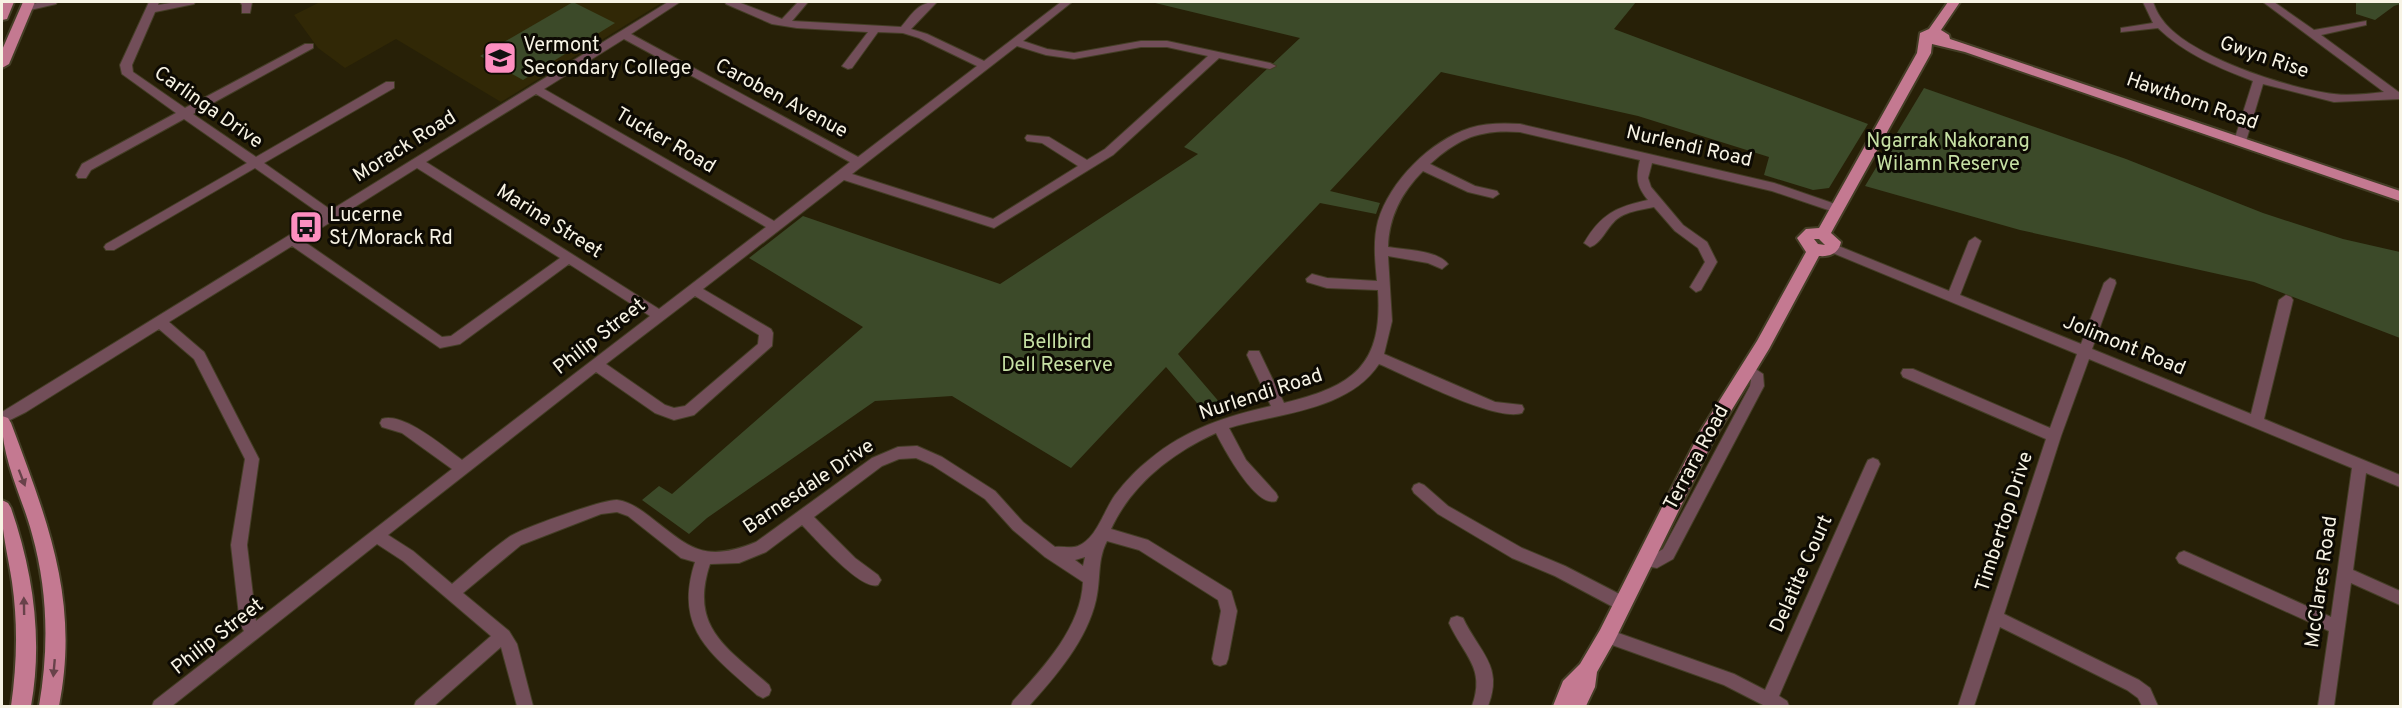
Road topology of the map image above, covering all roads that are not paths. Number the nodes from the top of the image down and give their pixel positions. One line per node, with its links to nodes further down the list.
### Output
1 (8, 2): 14 (main road)
2 (52, 2): 12 (street)
3 (190, 2): 13 (street)
4 (675, 2): 21 (street, Morack Road)
5 (730, 2): 16 (street)
6 (803, 2): 16 (street)
7 (932, 2): 19 (street)
8 (1067, 2): 24 (street, Philip Street)
9 (1954, 2): 23 (main road)
10 (2148, 2): 17 (street, Gwyn Rise)
11 (2268, 2): 22 (street)
12 (27, 5): 27 (main road)
13 (152, 6): 35 (street, Carlinga Drive)
14 (2, 16)
15 (2362, 22): 22 (street)
16 (784, 23): 18 (street)
17 (2159, 24): 20 (street); 31 (street, Gwyn Rise)
18 (876, 28): 19 (street); 29 (street)
19 (904, 30): 28 (street)
20 (2125, 30)
21 (623, 34): 33 (street, Morack Road); 39 (street, Caroben Avenue)
22 (2312, 34): 34 (street)
23 (1938, 37): 37 (main road, Hawthorn Road); 49 (main road)
24 (1014, 42): 26 (street); 28 (street, Philip Street)
25 (309, 46): 35 (street)
26 (1217, 54): 30 (street); 43 (street)
27 (2, 64)
28 (984, 65): 39 (street, Philip Street)
29 (848, 66)
30 (1270, 66)
31 (2259, 78): 34 (street, Gwyn Rise); 37 (street)
32 (390, 85): 40 (street)
33 (536, 89): 41 (street, Morack Road); 51 (street, Tucker Road)
34 (2397, 96)
35 (186, 114): 40 (street, Carlinga Drive); 45 (street)
36 (1031, 138): 43 (street)
37 (2240, 141): 47 (main road, Hawthorn Road)
38 (1647, 157): 42 (street, Nurlendi Road); 48 (street); 49 (street, Nurlendi Road)
39 (859, 162): 44 (street, Philip Street)
40 (256, 163): 50 (street, Carlinga Drive); 56 (street)
41 (418, 163): 50 (street, Morack Road); 60 (street, Marina Street)
42 (1420, 165): 46 (street); 58 (street, Nurlendi Road)
43 (1087, 166): 44 (street)
44 (843, 175): 51 (street, Philip Street)
45 (82, 176)
46 (1493, 194)
47 (2400, 196)
48 (1656, 202): 55 (street); 65 (street)
49 (1837, 210): 52 (main road)
50 (332, 216): 53 (street, Morack Road)
51 (775, 227): 66 (street, Philip Street)
52 (1823, 234): 57 (main road); 59 (main road)
53 (293, 240): 60 (street); 70 (street, Morack Road)
54 (1975, 241): 67 (street)
55 (1590, 243)
56 (110, 247)
57 (1832, 248): 59 (main road); 67 (street, Jolimont Road)
58 (1381, 250): 61 (street); 64 (street, Nurlendi Road)
59 (1815, 250): 102 (main road, Terrara Road)
60 (569, 258): 69 (street, Marina Street)
61 (1442, 264)
62 (1312, 279): 64 (street)
63 (2110, 283): 71 (street, Timbertop Drive)
64 (1383, 286): 73 (street, Nurlendi Road)
65 (1696, 287)
66 (694, 289): 69 (street, Philip Street); 74 (street)
67 (1953, 296): 71 (street, Jolimont Road)
68 (2286, 300): 79 (street)
69 (659, 315): 74 (street, Philip Street)
70 (161, 323): 78 (street, Morack Road); 106 (street)
71 (2085, 351): 79 (street, Jolimont Road); 83 (street, Timbertop Drive)
72 (1254, 355): 76 (street)
73 (1377, 357): 76 (street, Nurlendi Road); 77 (street)
74 (597, 365): 86 (street, Philip Street)
75 (1908, 373): 83 (street)
76 (1280, 410): 82 (street, Nurlendi Road)
77 (1517, 410)
78 (2, 418)
79 (2256, 421): 85 (street, Jolimont Road)
80 (2, 423): 114 (main road, one-way to 114)
81 (387, 423): 86 (street)
82 (1220, 425): 89 (street); 93 (street, Nurlendi Road)
83 (2054, 436): 103 (street, Timbertop Drive)
84 (1873, 464): 112 (street, Delatite Court)
85 (2360, 465): 87 (street, Jolimont Road); 97 (street, McClares Road)
86 (463, 469): 92 (street, Philip Street)
87 (2400, 481)
88 (1419, 489): 102 (street)
89 (1271, 497)
90 (2, 508): 113 (main road, one-way to 90)
91 (804, 517): 94 (street, Barnesdale Drive); 95 (street, Barnesdale Drive); 99 (street)
92 (382, 534): 100 (street); 106 (street, Philip Street)
93 (1101, 536): 94 (street); 98 (street, Nurlendi Road); 109 (street)
94 (1050, 552): 98 (street, Barnesdale Drive)
95 (704, 558): 100 (street, Barnesdale Drive); 111 (street)
96 (2184, 558): 105 (street)
97 (2346, 574): 101 (street); 105 (street, McClares Road)
98 (1090, 578): 118 (street, Nurlendi Road)
99 (873, 580)
100 (453, 592): 107 (street)
101 (2400, 598)
102 (1623, 604): 108 (main road, Terrara Road)
103 (1996, 618): 122 (street, Timbertop Drive); 123 (street)
104 (1457, 623): 119 (street)
105 (2336, 627): 124 (street, McClares Road)
106 (255, 632): 115 (street, Philip Street)
107 (503, 636): 116 (street); 117 (street)
108 (1606, 636): 110 (main road, Terrara Road); 112 (street)
109 (1220, 659)
110 (1585, 675): 120 (main road, Terrara Road); 121 (main road, Terrara Road)
111 (764, 690)
112 (1775, 703)
113 (17, 706)
114 (49, 706)
115 (160, 706)
116 (422, 706)
117 (525, 706)
118 (1019, 706)
119 (1480, 706)
120 (1563, 706)
121 (1576, 706)
122 (1966, 706)
123 (2150, 706)
124 (2326, 706)

